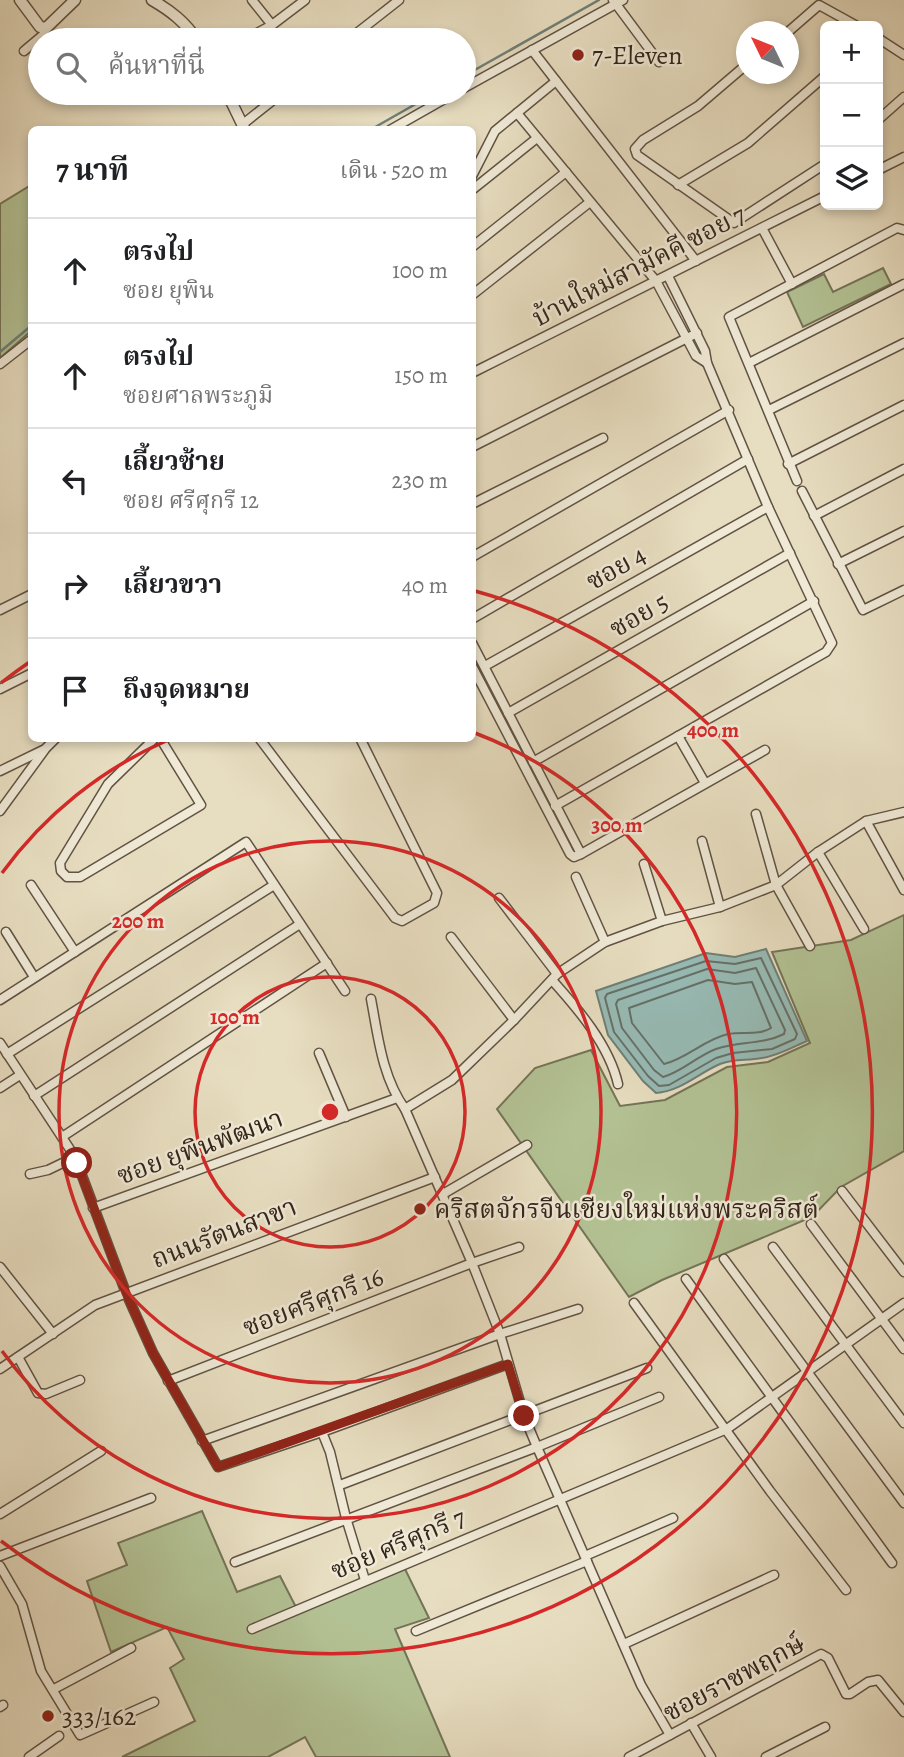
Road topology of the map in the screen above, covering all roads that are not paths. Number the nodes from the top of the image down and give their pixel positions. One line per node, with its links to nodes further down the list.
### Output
1 (20, 0): 11 (street)
2 (75, 0): 11 (street)
3 (152, 0): 12 (street)
4 (252, 0): 10 (street)
5 (305, 0): 10 (street)
6 (399, 0): 14 (street)
7 (617, 1): 17 (street); 20 (street)
8 (848, 21): 9 (street)
9 (799, 22)
10 (272, 25): 13 (street)
11 (46, 28)
12 (189, 28)
13 (266, 28)
14 (363, 28)
15 (883, 41): 19 (street)
16 (28, 48): 18 (street)
17 (532, 50): 23 (street); 24 (street)
18 (24, 51)
19 (904, 55)
20 (659, 62)
21 (736, 74): 40 (street)
22 (820, 80): 40 (street)
23 (476, 81)
24 (556, 81): 29 (street); 47 (street)
25 (904, 97): 30 (street)
26 (233, 105): 31 (street)
27 (269, 105): 32 (street)
28 (434, 105): 33 (street)
29 (517, 113): 34 (street); 37 (street)
30 (883, 116)
31 (244, 126)
32 (245, 126)
33 (397, 126)
34 (537, 138): 39 (street); 41 (street)
35 (904, 157): 38 (street)
36 (820, 167): 40 (street)
37 (476, 168)
38 (883, 168)
39 (566, 172): 43 (street); 46 (street)
40 (678, 185)
41 (476, 187)
42 (820, 199): 44 (street, บ้านใหม่สามัคคี ซอย 7)
43 (590, 202): 49 (street); 52 (street)
44 (762, 228): 47 (street, บ้านใหม่สามัคคี ซอย 7); 50 (street)
45 (900, 229): 50 (street)
46 (476, 244)
47 (696, 261): 48 (street, บ้านใหม่สามัคคี ซอย 7)
48 (668, 276): 49 (street, บ้านใหม่สามัคคี ซอย 7); 53 (street)
49 (656, 281): 54 (street); 60 (street, บ้านใหม่สามัคคี ซอย 7)
50 (792, 284): 58 (street)
51 (904, 284): 58 (street)
52 (476, 292)
53 (697, 332): 54 (street); 57 (street)
54 (686, 338): 57 (street); 65 (street)
55 (28, 342): 59 (street)
56 (904, 343): 63 (street)
57 (707, 363): 62 (street)
58 (749, 363): 63 (street)
59 (0, 364)
60 (476, 371)
61 (904, 405): 67 (street)
62 (729, 410): 66 (street); 76 (street)
63 (769, 411): 67 (street)
64 (603, 438): 71 (street)
65 (476, 445)
66 (748, 459): 72 (street); 82 (street)
67 (788, 464): 69 (street)
68 (904, 469): 73 (street)
69 (797, 481)
70 (802, 491): 73 (street)
71 (476, 502)
72 (768, 507): 75 (street); 84 (street, ซอย 4)
73 (814, 516): 77 (street)
74 (904, 531): 77 (street)
75 (790, 553): 80 (street); 88 (street, ซอย 5)
76 (476, 555)
77 (838, 564): 78 (street)
78 (904, 590)
79 (28, 596): 81 (street)
80 (814, 601): 89 (street); 97 (street)
81 (0, 610)
82 (476, 617)
83 (476, 650): 84 (street)
84 (485, 666): 88 (street)
85 (476, 674): 107 (street)
86 (28, 675): 87 (street)
87 (0, 690)
88 (508, 713): 97 (street)
89 (678, 736): 99 (street); 100 (street)
90 (52, 742): 95 (street)
91 (154, 742): 92 (street)
92 (161, 742)
93 (262, 742): 94 (street)
94 (362, 742)
95 (46, 748): 98 (street); 101 (street)
96 (765, 750): 99 (street)
97 (533, 762): 100 (street)
98 (0, 771)
99 (705, 783): 107 (street)
100 (555, 806): 107 (street)
101 (0, 811)
102 (904, 813): 104 (street)
103 (756, 814): 112 (street)
104 (866, 821): 106 (street); 113 (street)
105 (702, 842): 115 (street)
106 (818, 852): 112 (street); 118 (street)
107 (581, 854)
108 (644, 864): 116 (street)
109 (576, 877): 121 (street)
110 (31, 884): 123 (street)
111 (274, 885): 117 (street); 123 (street); 133 (street)
112 (776, 885): 115 (street); 122 (street)
113 (904, 890)
114 (499, 898): 126 (street)
115 (720, 907): 116 (street)
116 (662, 921): 121 (street)
117 (300, 924): 124 (street); 137 (street)
118 (864, 929)
119 (6, 932): 125 (street)
120 (451, 937): 130 (street)
121 (605, 942): 126 (street)
122 (810, 946)
123 (75, 952): 125 (street)
124 (327, 963): 127 (street); 141 (street)
125 (34, 977): 129 (street)
126 (554, 977): 130 (street); 135 (street)
127 (345, 991)
128 (370, 999): 138 (street)
129 (0, 1000)
130 (514, 1020): 139 (street)
131 (0, 1043): 133 (street)
132 (318, 1053): 140 (street)
133 (7, 1054): 134 (street)
134 (20, 1074): 136 (street); 137 (street)
135 (618, 1084)
136 (0, 1088)
137 (34, 1096): 141 (street)
138 (397, 1098): 139 (street); 140 (street, ซอย ยุพินพัฒนา)
139 (405, 1109): 145 (street)
140 (346, 1117): 148 (street, ซอย ยุพินพัฒนา)
141 (62, 1137): 143 (street)
142 (527, 1145): 147 (street)
143 (75, 1157): 144 (street); 148 (street)
144 (30, 1174)
145 (435, 1177): 147 (street); 157 (street, ถนนรัตนสาขา)
146 (842, 1191): 155 (street)
147 (443, 1195): 153 (street)
148 (93, 1208): 157 (street)
149 (811, 1224): 161 (street)
150 (773, 1247): 164 (street)
151 (519, 1248): 153 (street, ซอยศรีศุกรี 16)
152 (724, 1259): 170 (street)
153 (472, 1263): 163 (street); 172 (street, ซอยศรีศุกรี 16)
154 (0, 1267): 162 (street)
155 (904, 1272)
156 (686, 1279): 174 (street)
157 (126, 1293): 162 (street, ถนนรัตนสาขา); 172 (street)
158 (634, 1303): 177 (street)
159 (904, 1303): 161 (street, ซอย ศรีศุกรี 7)
160 (578, 1309): 163 (street)
161 (882, 1319): 164 (street, ซอย ศรีศุกรี 7); 165 (street)
162 (52, 1334): 166 (street, ถนนรัตนสาขา)
163 (500, 1334): 167 (street); 179 (street)
164 (846, 1345): 170 (street, ซอย ศรีศุกรี 7); 176 (street)
165 (904, 1349)
166 (18, 1357): 168 (street, ถนนรัตนสาขา); 171 (street)
167 (508, 1364): 175 (street); 178 (street)
168 (0, 1368)
169 (647, 1368): 175 (street)
170 (807, 1372): 174 (street, ซอย ศรีศุกรี 7); 185 (street)
171 (80, 1380)
172 (169, 1381): 179 (street)
173 (659, 1397): 180 (street)
174 (772, 1397): 177 (street, ซอย ศรีศุกรี 7); 192 (street)
175 (524, 1416): 180 (street); 182 (street)
176 (904, 1423)
177 (727, 1429): 184 (street, ซอย ศรีศุกรี 7); 196 (street)
178 (322, 1432): 179 (street); 182 (street)
179 (202, 1441)
180 (537, 1447): 184 (street); 187 (street)
181 (101, 1451): 186 (street)
182 (340, 1485): 187 (street)
183 (151, 1498): 189 (street)
184 (560, 1499): 190 (street); 195 (street, ซอย ศรีศุกรี 7)
185 (904, 1503)
186 (0, 1514)
187 (346, 1518): 191 (street); 195 (street)
188 (673, 1518): 190 (street)
189 (0, 1556)
190 (586, 1559): 198 (street); 199 (street)
191 (235, 1562)
192 (892, 1563)
193 (0, 1566): 201 (street)
194 (774, 1575): 199 (street)
195 (365, 1580): 197 (street, ซอย ศรีศุกรี 7)
196 (846, 1590)
197 (252, 1629)
198 (416, 1631)
199 (624, 1644): 206 (street)
200 (131, 1648): 201 (street)
201 (54, 1689): 202 (street)
202 (154, 1702)
203 (904, 1712): 204 (street, ซอยราชพฤกษ์)
204 (691, 1723): 206 (street, ซอยราชพฤกษ์); 211 (street)
205 (825, 1727): 212 (street)
206 (670, 1735): 210 (street, ซอยราชพฤกษ์)
207 (59, 1736): 208 (street)
208 (40, 1751): 209 (street)
209 (29, 1757)
210 (629, 1757)
211 (711, 1757)
212 (766, 1757)

